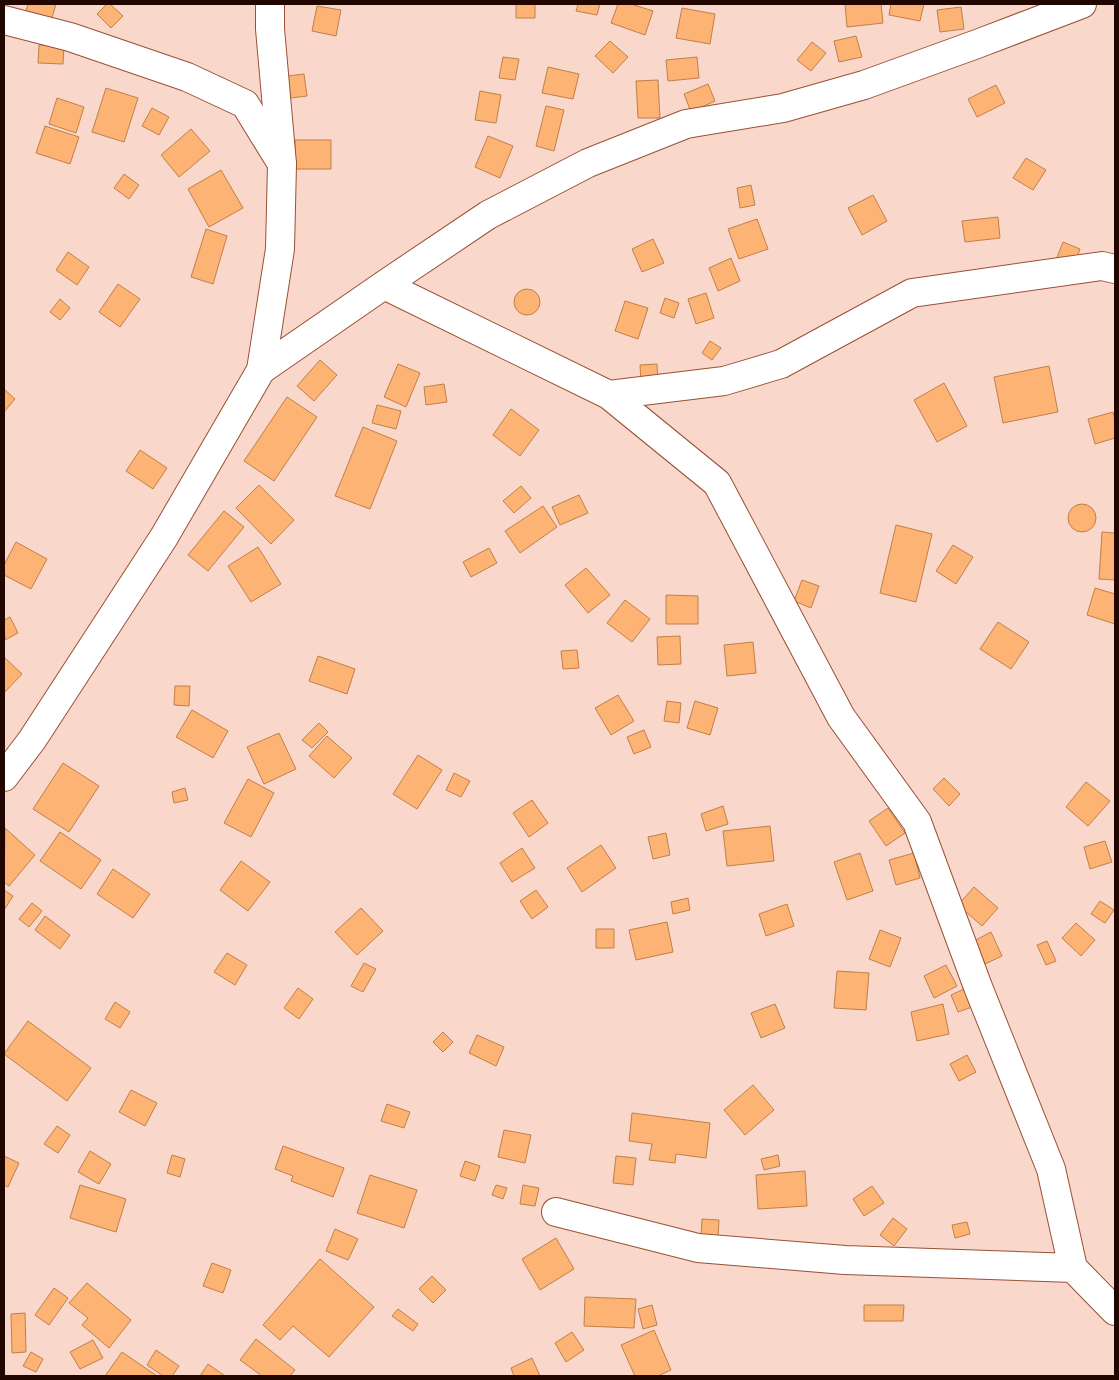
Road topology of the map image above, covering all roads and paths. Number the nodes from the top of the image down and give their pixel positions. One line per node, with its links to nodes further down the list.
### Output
1 (270, 4): 4 (street)
2 (1082, 4): 6 (street)
3 (4, 20): 4 (street)
4 (282, 164): 7 (street)
5 (1115, 269): 8 (street)
6 (384, 285): 7 (street); 8 (street)
7 (261, 370): 9 (street)
8 (610, 395): 11 (street)
9 (4, 777)
10 (556, 1212): 11 (street)
11 (1073, 1268): 12 (street)
12 (1115, 1311)

